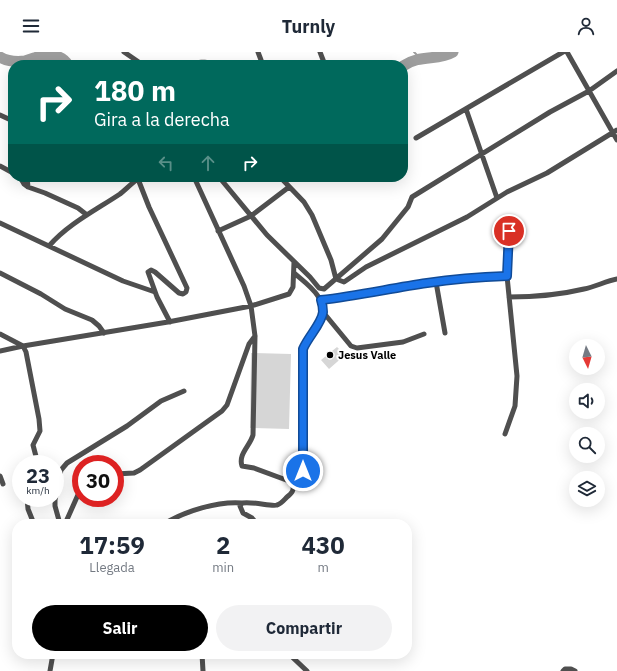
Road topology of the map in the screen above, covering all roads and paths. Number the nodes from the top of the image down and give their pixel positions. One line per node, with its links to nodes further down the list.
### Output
1 (124, 52): 5 (street)
2 (258, 52): 6 (street)
3 (563, 52): 9 (street)
4 (567, 52): 8 (street)
5 (136, 60)
6 (261, 60)
7 (617, 71): 8 (street)
8 (590, 91): 10 (street); 13 (street)
9 (466, 109): 11 (street); 13 (street)
10 (615, 131): 12 (street); 23 (street)
11 (416, 138)
12 (617, 140)
13 (482, 154): 23 (street); 34 (street)
14 (23, 182): 21 (street)
15 (28, 182): 21 (street)
16 (133, 182): 24 (street)
17 (140, 182): 37 (street)
18 (196, 182): 27 (street)
19 (222, 182): 25 (street)
20 (284, 182): 22 (street)
21 (28, 187): 24 (street)
22 (289, 187): 25 (street); 34 (street)
23 (497, 198): 34 (street)
24 (87, 215): 29 (street)
25 (251, 216): 27 (street); 30 (street)
26 (0, 223): 29 (street)
27 (218, 231): 40 (street)
28 (509, 231): 33 (street)
29 (49, 246): 37 (street)
30 (294, 262): 32 (street); 34 (street)
31 (0, 273): 43 (street)
32 (294, 273): 39 (street); 40 (street)
33 (507, 276): 36 (street); 38 (street)
34 (336, 279)
35 (617, 280): 38 (street)
36 (436, 282): 39 (street); 44 (street)
37 (155, 292): 42 (street)
38 (509, 297): 51 (street)
39 (321, 300): 41 (street)
40 (251, 306): 42 (street); 47 (street)
41 (323, 312): 46 (street); 56 (street)
42 (170, 322): 43 (street)
43 (104, 333): 48 (street)
44 (445, 333)
45 (0, 334): 48 (street)
46 (424, 334)
47 (255, 336): 53 (street); 56 (street)
48 (23, 346): 49 (street); 52 (street)
49 (0, 351)
50 (184, 391): 61 (street)
51 (505, 434)
52 (36, 455)
53 (124, 474)
54 (0, 476): 55 (street)
55 (3, 484)
56 (293, 484): 57 (street)
57 (242, 503): 63 (street); 64 (street)
58 (28, 507): 60 (street)
59 (73, 507): 62 (street)
60 (32, 519)
61 (59, 519)
62 (67, 519)
63 (172, 519)
64 (253, 519)
65 (52, 659): 68 (street)
66 (202, 659): 69 (street)
67 (294, 659): 70 (street)
68 (50, 671)
69 (203, 671)
70 (307, 671)
71 (563, 671): 72 (street)
72 (575, 671)

